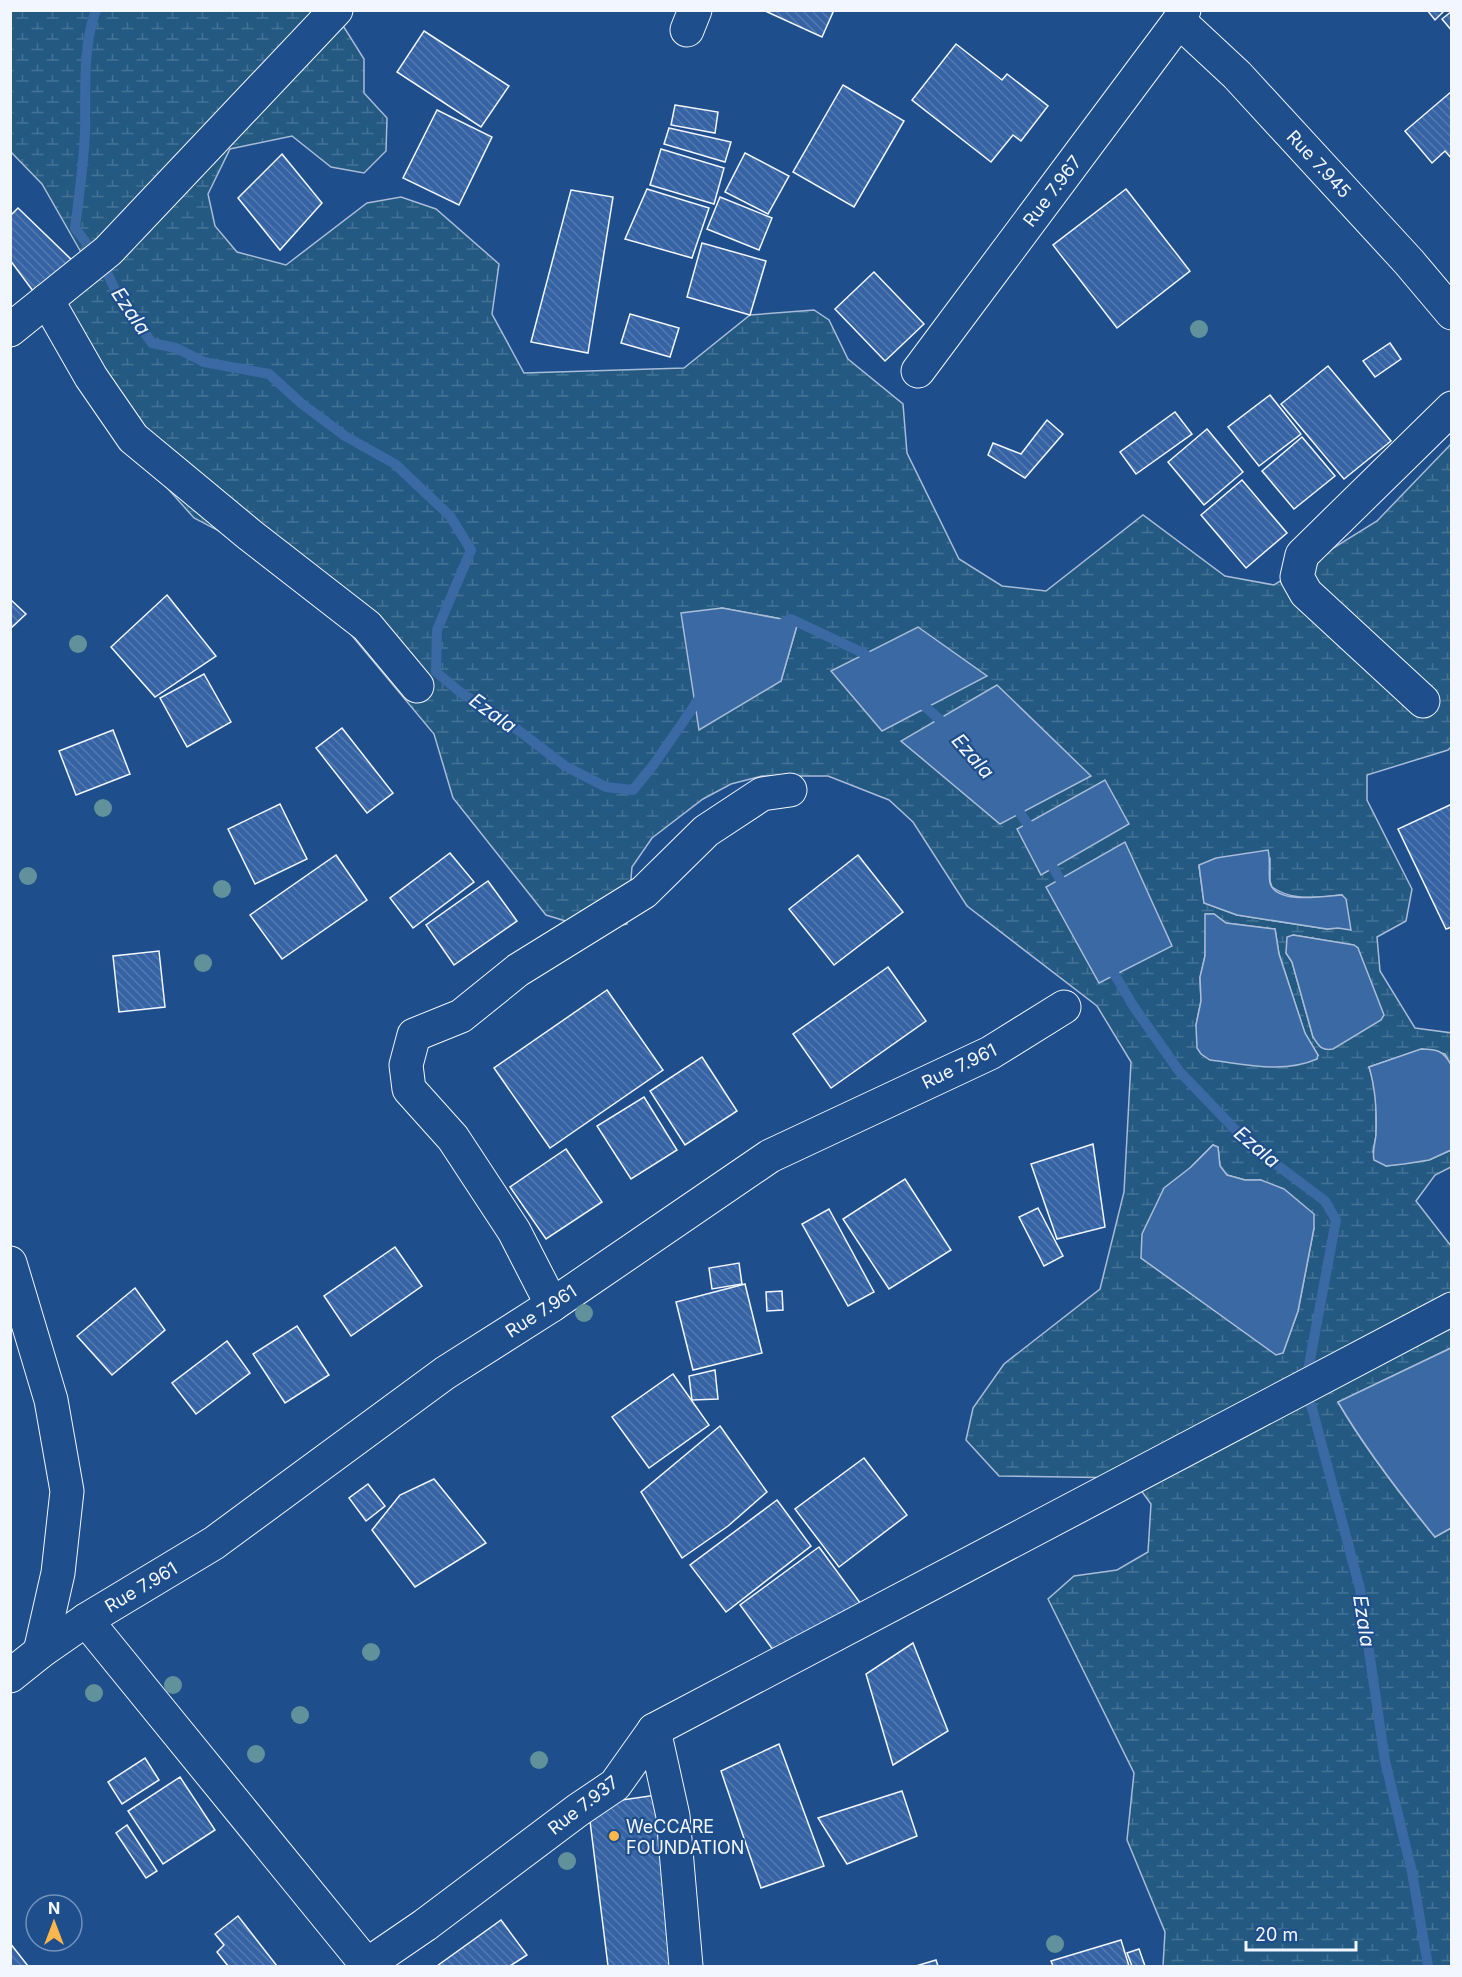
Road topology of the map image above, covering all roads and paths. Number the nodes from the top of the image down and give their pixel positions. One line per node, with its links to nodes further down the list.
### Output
1 (336, 10): 3 (street)
2 (1182, 16): 4 (street, Rue 7.945); 6 (street, Rue 7.967)
3 (47, 300): 5 (street); 8 (street)
4 (1452, 313)
5 (10, 330)
6 (918, 371)
7 (1452, 408): 9 (street)
8 (417, 686)
9 (1423, 701)
10 (790, 790): 13 (street)
11 (1064, 1007): 13 (street, Rue 7.961)
12 (10, 1263): 16 (street)
13 (552, 1305): 15 (street, Rue 7.961)
14 (1444, 1314): 18 (street)
15 (86, 1620): 16 (street, Rue 7.961); 19 (street)
16 (40, 1652): 17 (street, Rue 7.961)
17 (10, 1676)
18 (654, 1730): 19 (street, Rue 7.937); 20 (street)
19 (366, 1966)
20 (686, 1966)

